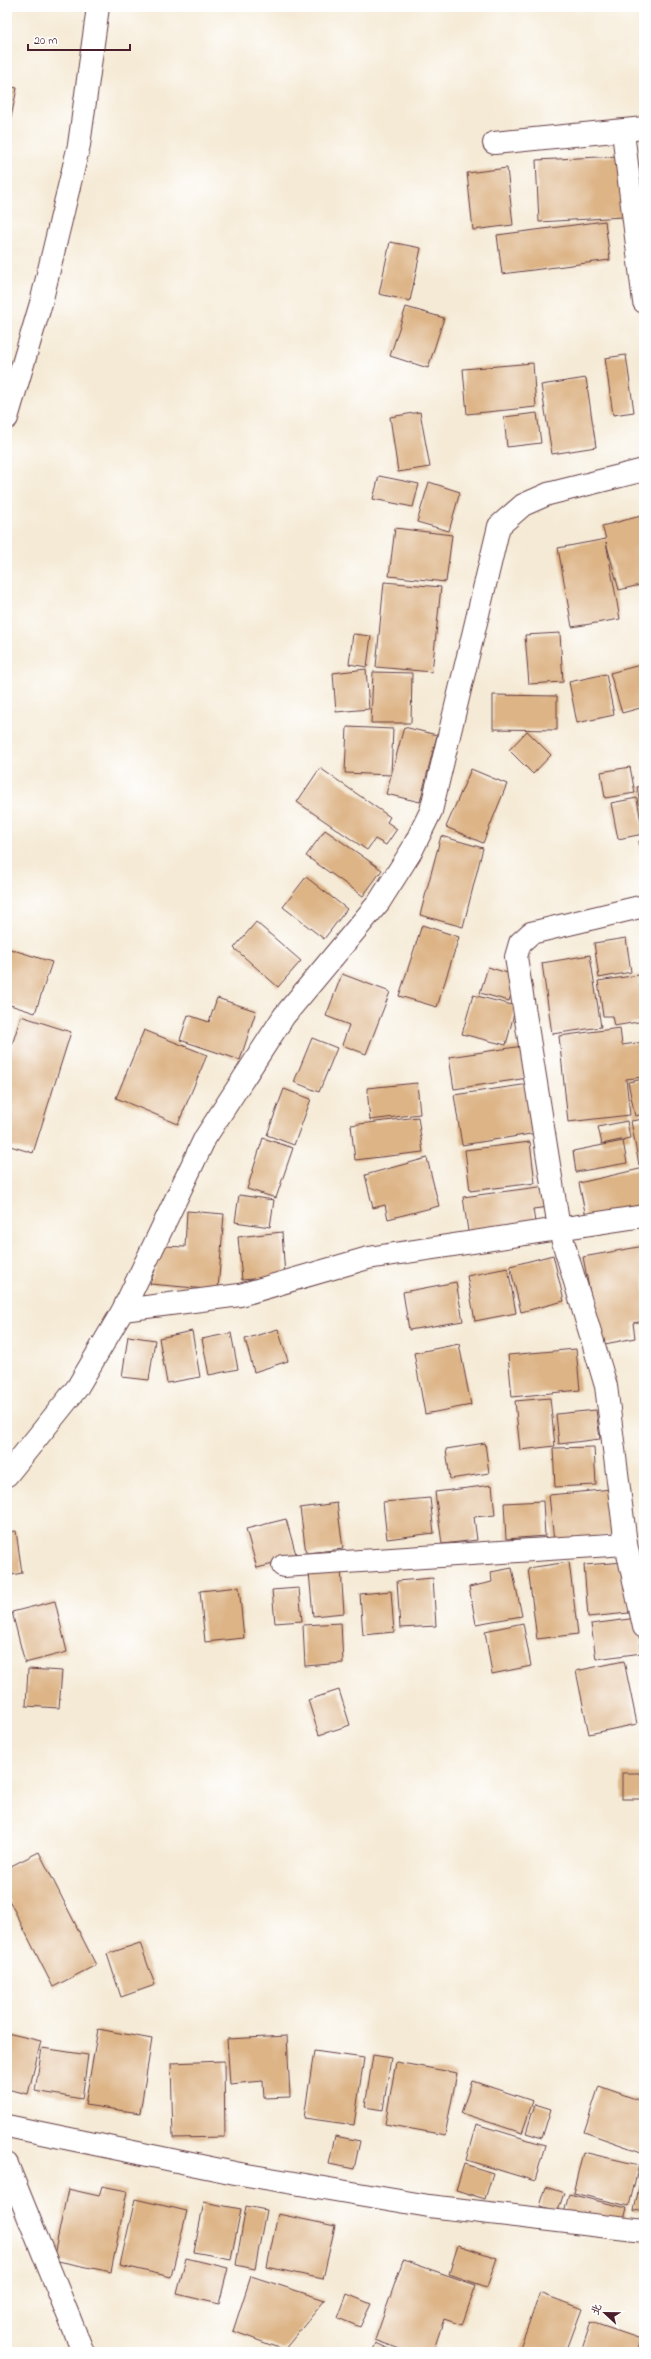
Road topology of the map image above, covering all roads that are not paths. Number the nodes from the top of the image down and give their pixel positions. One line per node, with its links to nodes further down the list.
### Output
1 (98, 7): 5 (street)
2 (634, 130): 3 (street); 4 (street)
3 (494, 143)
4 (644, 302)
5 (7, 418)
6 (644, 470): 10 (street)
7 (644, 906): 9 (street)
8 (644, 1216): 9 (street)
9 (559, 1228): 10 (street); 12 (street)
10 (123, 1310): 11 (street)
11 (7, 1475)
12 (626, 1544): 13 (street); 14 (street)
13 (284, 1566)
14 (644, 1627)
15 (7, 2126): 17 (street)
16 (7, 2164): 18 (street)
17 (644, 2231)
18 (83, 2352)

